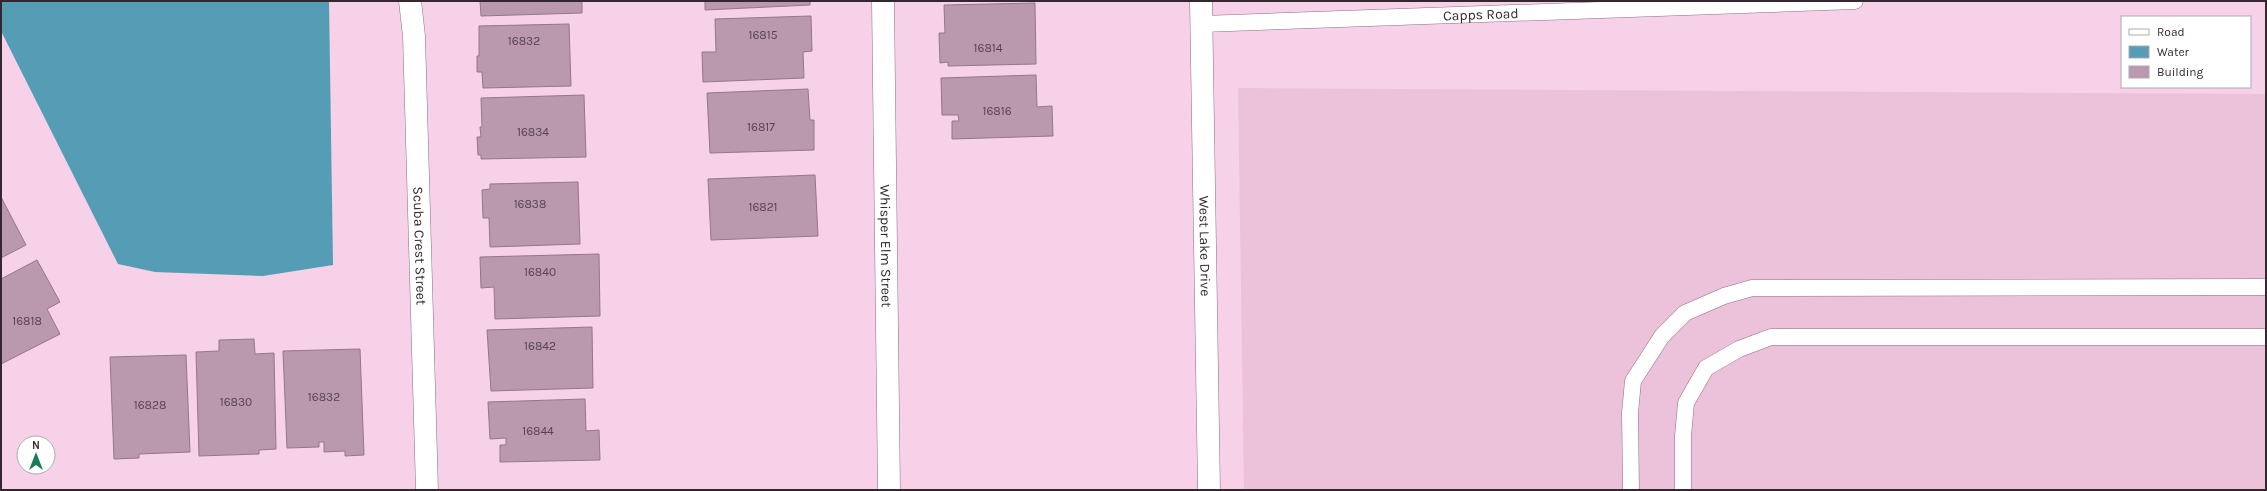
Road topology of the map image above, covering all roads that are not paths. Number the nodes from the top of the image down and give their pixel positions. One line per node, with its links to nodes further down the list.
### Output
1 (410, 1): 8 (street, Scuba Crest Street)
2 (883, 1): 9 (street, Whisper Elm Street)
3 (1201, 1): 5 (street, West Lake Drive)
4 (1855, 1): 5 (lane, Capps Road)
5 (1202, 24): 10 (street, West Lake Drive)
6 (2266, 287): 11 (lane)
7 (2266, 337): 12 (lane)
8 (427, 490)
9 (889, 490)
10 (1209, 490)
11 (1630, 490)
12 (1683, 490)

